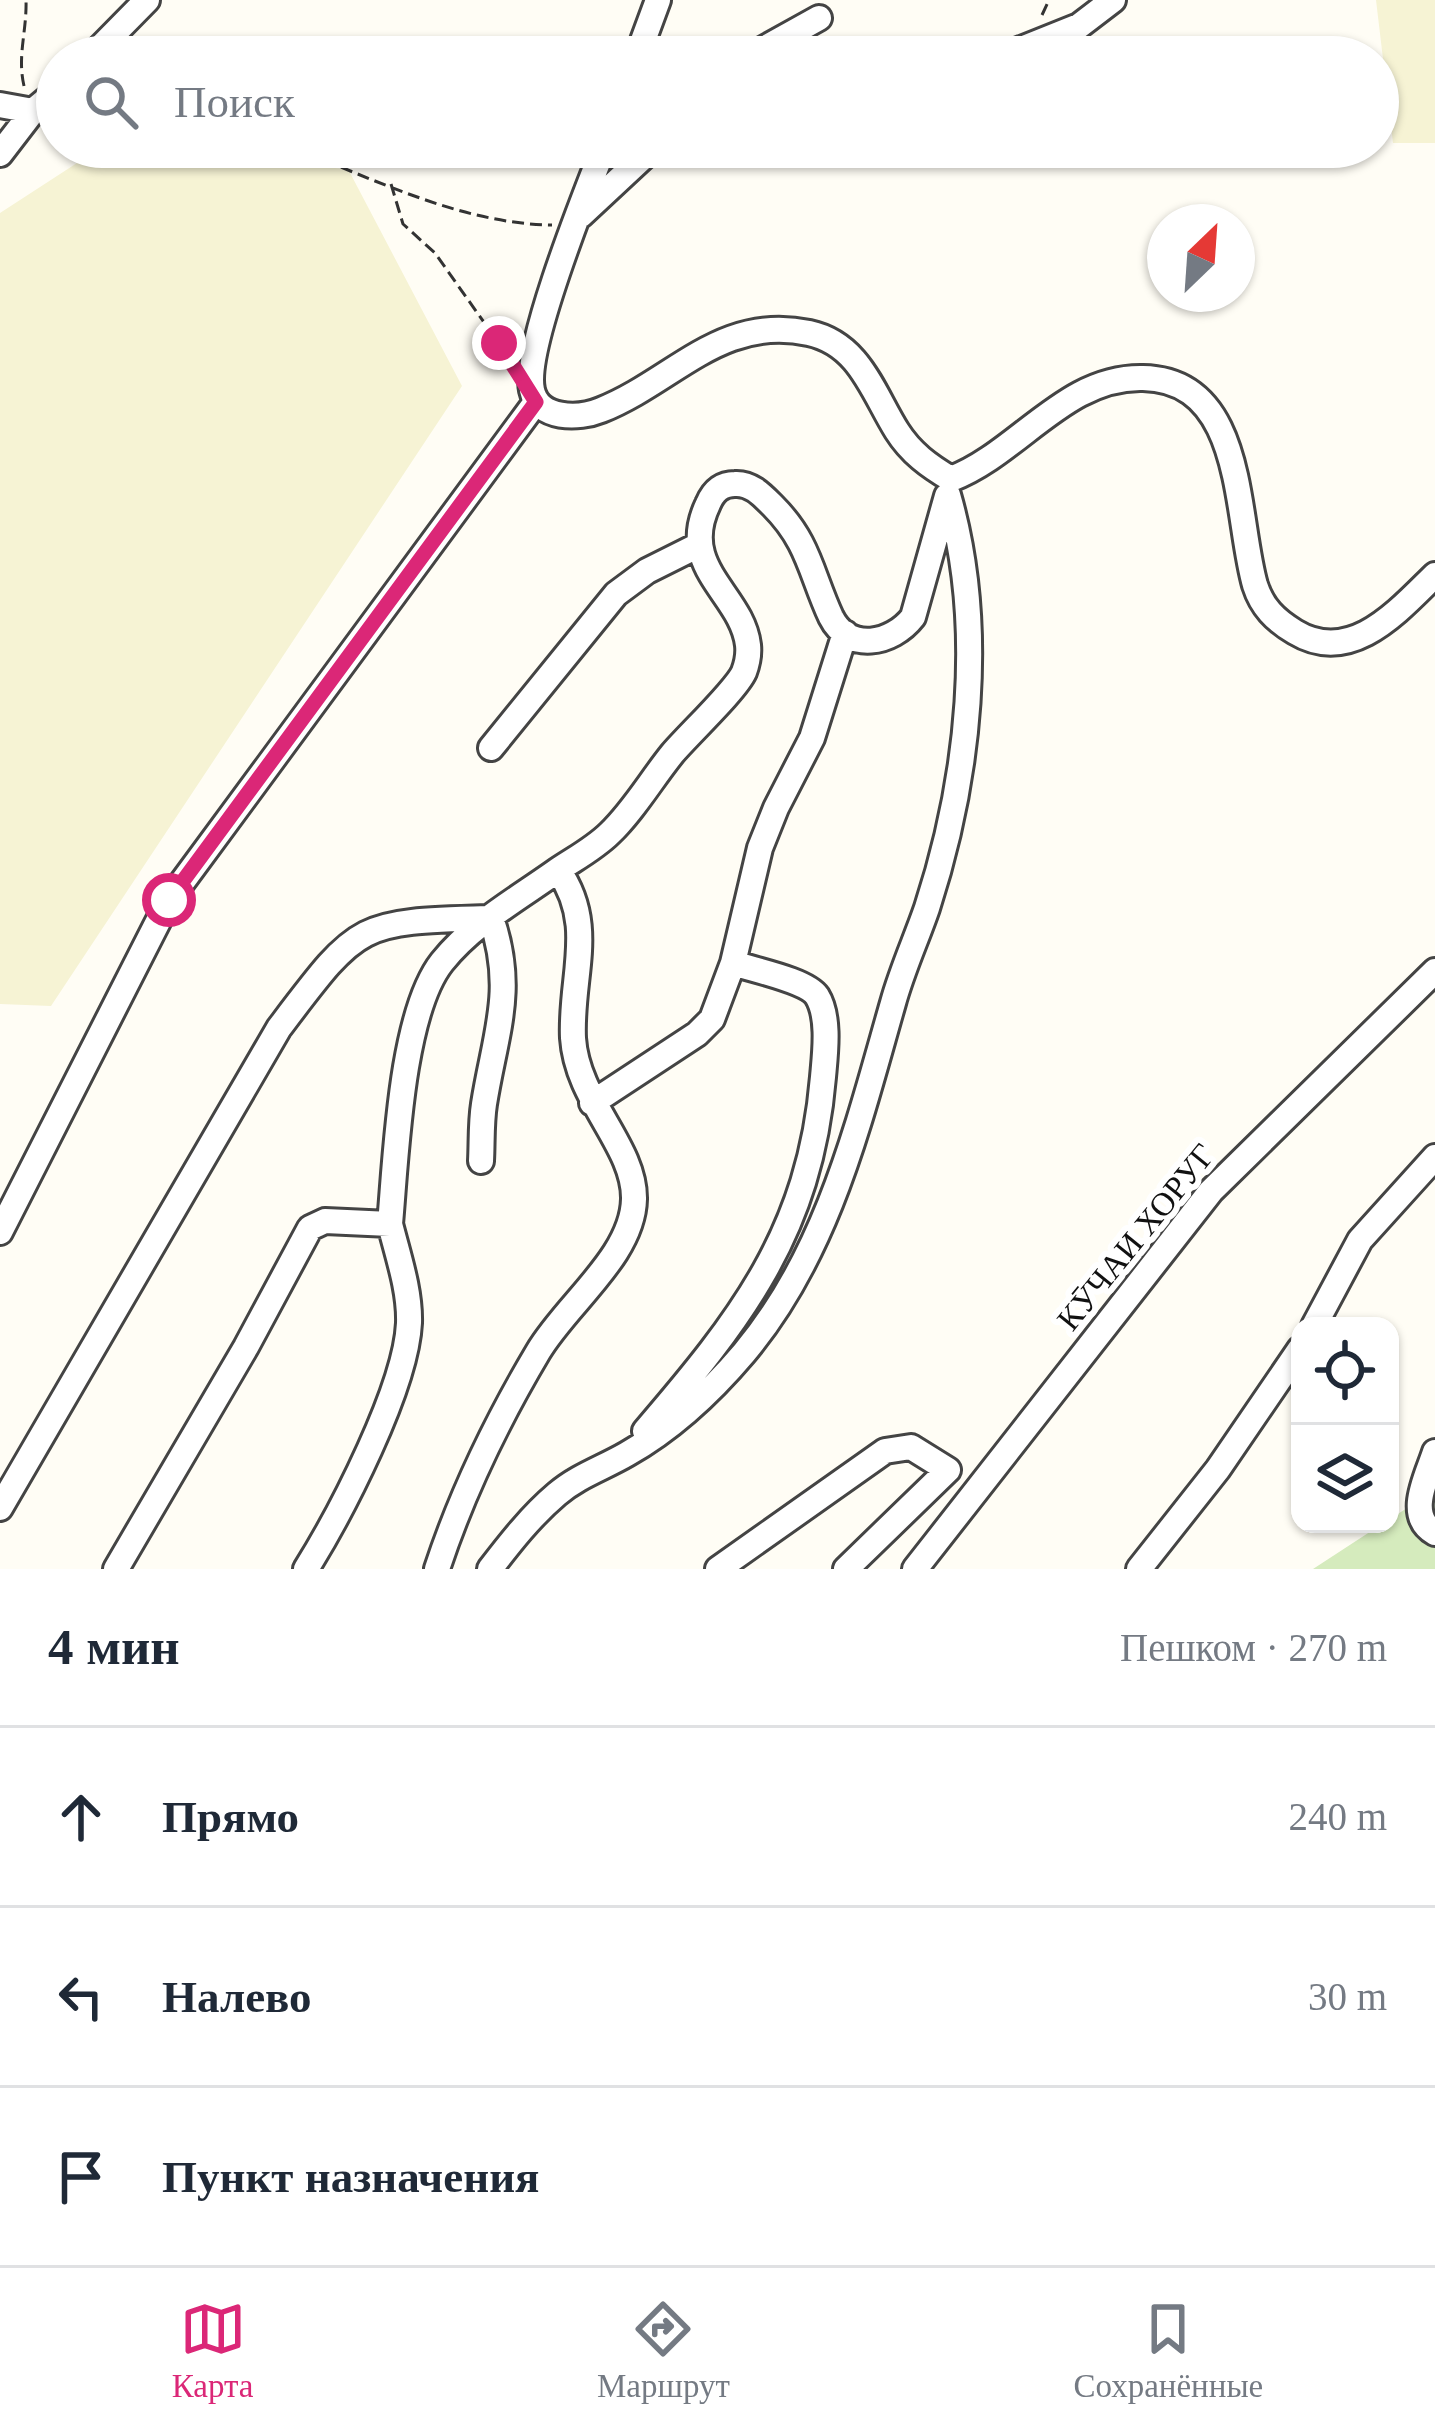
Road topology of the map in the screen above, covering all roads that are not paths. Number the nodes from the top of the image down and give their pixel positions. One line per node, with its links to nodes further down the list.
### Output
1 (147, 0): 5 (street)
2 (658, 0): 6 (street)
3 (1113, 0): 8 (street)
4 (819, 18): 7 (street)
5 (112, 36)
6 (645, 36)
7 (787, 36)
8 (1054, 36)
9 (0, 105): 11 (street)
10 (36, 108): 11 (street)
11 (33, 111): 12 (street)
12 (0, 154)
13 (596, 168): 15 (street)
14 (632, 168): 15 (street)
15 (577, 219): 16 (street)
16 (533, 395): 17 (street); 30 (street)
17 (949, 487): 19 (street); 20 (street); 34 (street)
18 (699, 545): 20 (street); 21 (street); 22 (street)
19 (1435, 575)
20 (845, 633): 24 (street)
21 (491, 748)
22 (558, 870): 23 (street); 26 (street)
23 (491, 918): 28 (street); 29 (street); 37 (street)
24 (733, 964): 26 (street); 34 (street)
25 (1435, 971): 36 (street, КӮЧАИ ХОРУГ)
26 (592, 1103): 41 (street)
27 (1435, 1157): 31 (street)
28 (481, 1161)
29 (390, 1224): 39 (street); 40 (street)
30 (0, 1232)
31 (1319, 1317)
32 (1291, 1362): 46 (street)
33 (1435, 1452): 38 (street)
34 (624, 1456): 42 (street)
35 (948, 1471): 36 (street); 43 (street); 44 (street)
36 (977, 1492): 45 (street, КӮЧАИ ХОРУГ)
37 (0, 1508)
38 (1435, 1533)
39 (116, 1569)
40 (306, 1569)
41 (436, 1569)
42 (490, 1569)
43 (718, 1569)
44 (846, 1569)
45 (916, 1569)
46 (1139, 1569)

